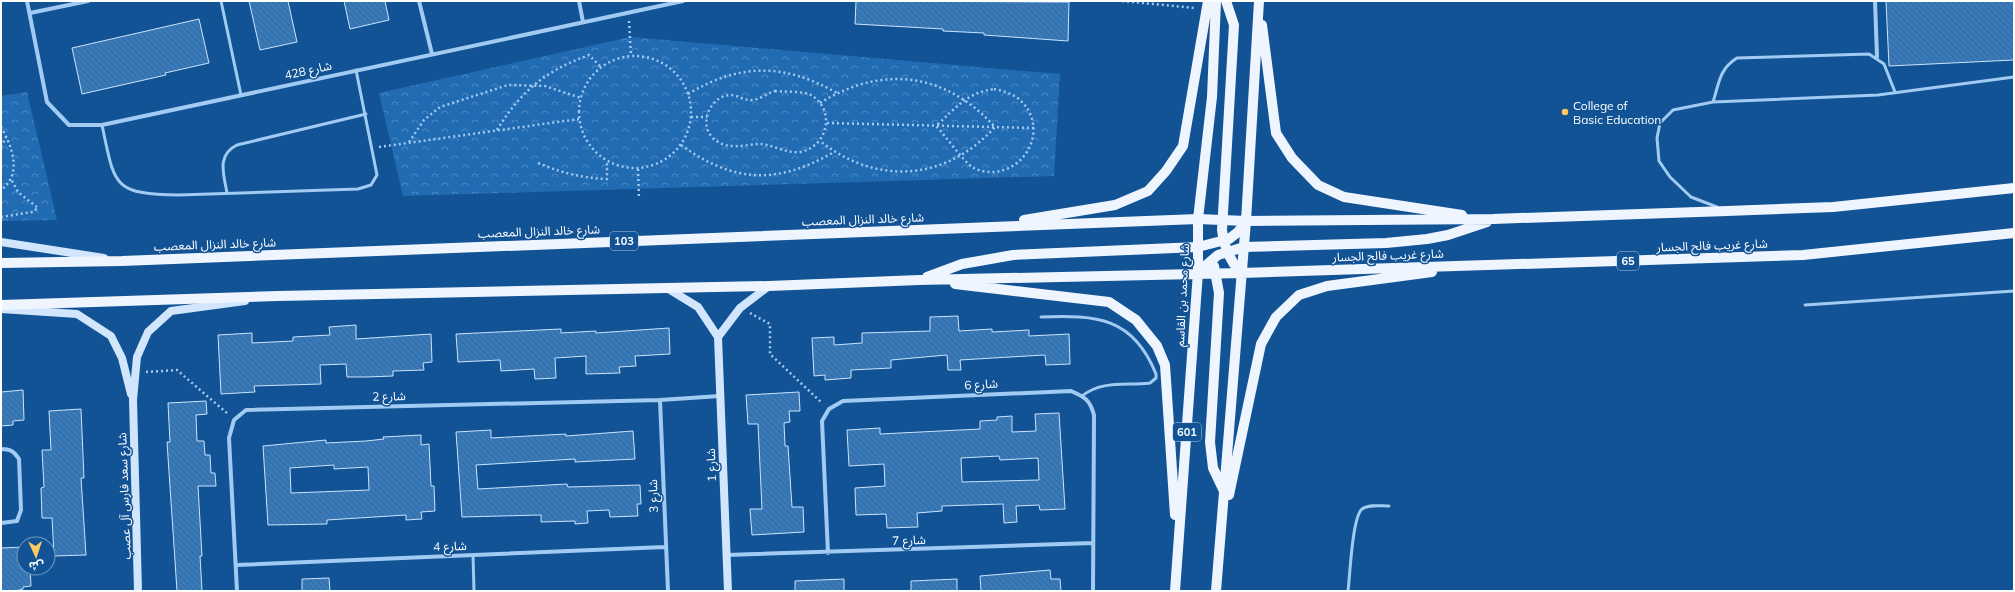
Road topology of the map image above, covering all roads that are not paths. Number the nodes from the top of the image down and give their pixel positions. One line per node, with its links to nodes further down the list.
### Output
1 (27, 1): 12 (street, شارع 428)
2 (88, 1): 12 (street)
3 (222, 1): 19 (lane)
4 (419, 1): 14 (street)
5 (579, 1): 13 (street)
6 (683, 1): 13 (street, شارع 428)
7 (1216, 1): 26 (main road, شارع محمد بن القاسم / 601)
8 (1226, 1): 28 (main road)
9 (1259, 1): 27 (main road); 29 (main road)
10 (1875, 1): 15 (street)
11 (1207, 5): 30 (main road)
12 (30, 13): 22 (street, شارع 428)
13 (583, 22): 14 (street, شارع 428)
14 (432, 54): 16 (street, شارع 428)
15 (1877, 58): 18 (lane); 20 (lane)
16 (356, 70): 19 (street, شارع 428); 21 (lane)
17 (2014, 77): 18 (lane)
18 (1895, 92): 20 (lane)
19 (241, 95): 22 (street, شارع 428)
20 (1714, 102): 25 (lane)
21 (366, 114): 24 (lane); 24 (lane)
22 (102, 125): 24 (lane)
23 (2014, 188): 25 (main road)
24 (227, 194)
25 (1727, 211): 27 (main road)
26 (1198, 218): 28 (main road, شارع خالد النزال المعصب / 103); 30 (main road, شارع خالد النزال المعصب / 103); 34 (main road, شارع محمد بن القاسم / 601)
27 (1493, 219): 29 (main road); 35 (main road)
28 (1223, 221): 29 (main road, شارع خالد النزال المعصب / 103); 32 (main road)
29 (1246, 221): 32 (main road); 35 (main road)
30 (983, 227): 38 (main road, شارع خالد النزال المعصب / 103)
31 (2014, 233): 40 (main road, شارع غريب فالح الجسار / 65)
32 (1223, 241): 34 (main road); 36 (main road)
33 (1, 242): 38 (street)
34 (1203, 246): 37 (main road); 41 (main road, شارع محمد بن القاسم / 601); 44 (main road)
35 (1244, 247): 36 (main road); 43 (main road)
36 (1226, 251): 37 (main road); 43 (main road)
37 (1212, 259): 41 (main road); 42 (main road)
38 (122, 261): 39 (main road, شارع خالد النزال المعصب / 103)
39 (1, 263)
40 (1488, 265): 43 (main road, شارع غريب فالح الجسار / 65); 62 (main road)
41 (1198, 272): 42 (main road); 44 (main road); 68 (main road, شارع محمد بن القاسم / 601)
42 (1216, 272): 43 (main road); 59 (main road)
43 (1241, 273): 59 (main road)
44 (919, 280): 45 (main road); 68 (main road)
45 (768, 286): 46 (main road); 53 (street)
46 (667, 288): 48 (main road); 53 (street)
47 (2014, 291): 50 (lane)
48 (278, 296): 49 (main road); 56 (street, شارع سعد فارس آل عصب)
49 (1, 305)
50 (1804, 305)
51 (1, 309): 56 (street, شارع سعد فارس آل عصب)
52 (1041, 317): 55 (lane)
53 (718, 337): 54 (street, شارع 1)
54 (720, 396): 57 (street, شارع 2); 67 (street, شارع 1)
55 (1082, 396): 63 (street); 65 (street, شارع 6)
56 (133, 400): 70 (street, شارع سعد فارس آل عصب)
57 (660, 400): 64 (street, شارع 3); 69 (street, شارع 2)
58 (1, 449): 61 (street)
59 (1224, 491): 62 (main road)
60 (1389, 506): 78 (lane)
61 (1, 523)
62 (1220, 536): 77 (main road)
63 (1093, 543): 65 (street, شارع 7); 75 (street)
64 (665, 547): 66 (street, شارع 4); 73 (street, شارع 3)
65 (828, 553): 67 (street, شارع 7)
66 (473, 555): 69 (street, شارع 4); 72 (lane)
67 (726, 556): 74 (street, شارع 1)
68 (1178, 556): 76 (main road, شارع محمد بن القاسم / 601)
69 (236, 565): 71 (street)
70 (138, 591)
71 (237, 591)
72 (474, 591)
73 (668, 591)
74 (728, 591)
75 (1093, 591)
76 (1175, 591)
77 (1216, 591)
78 (1348, 591)

